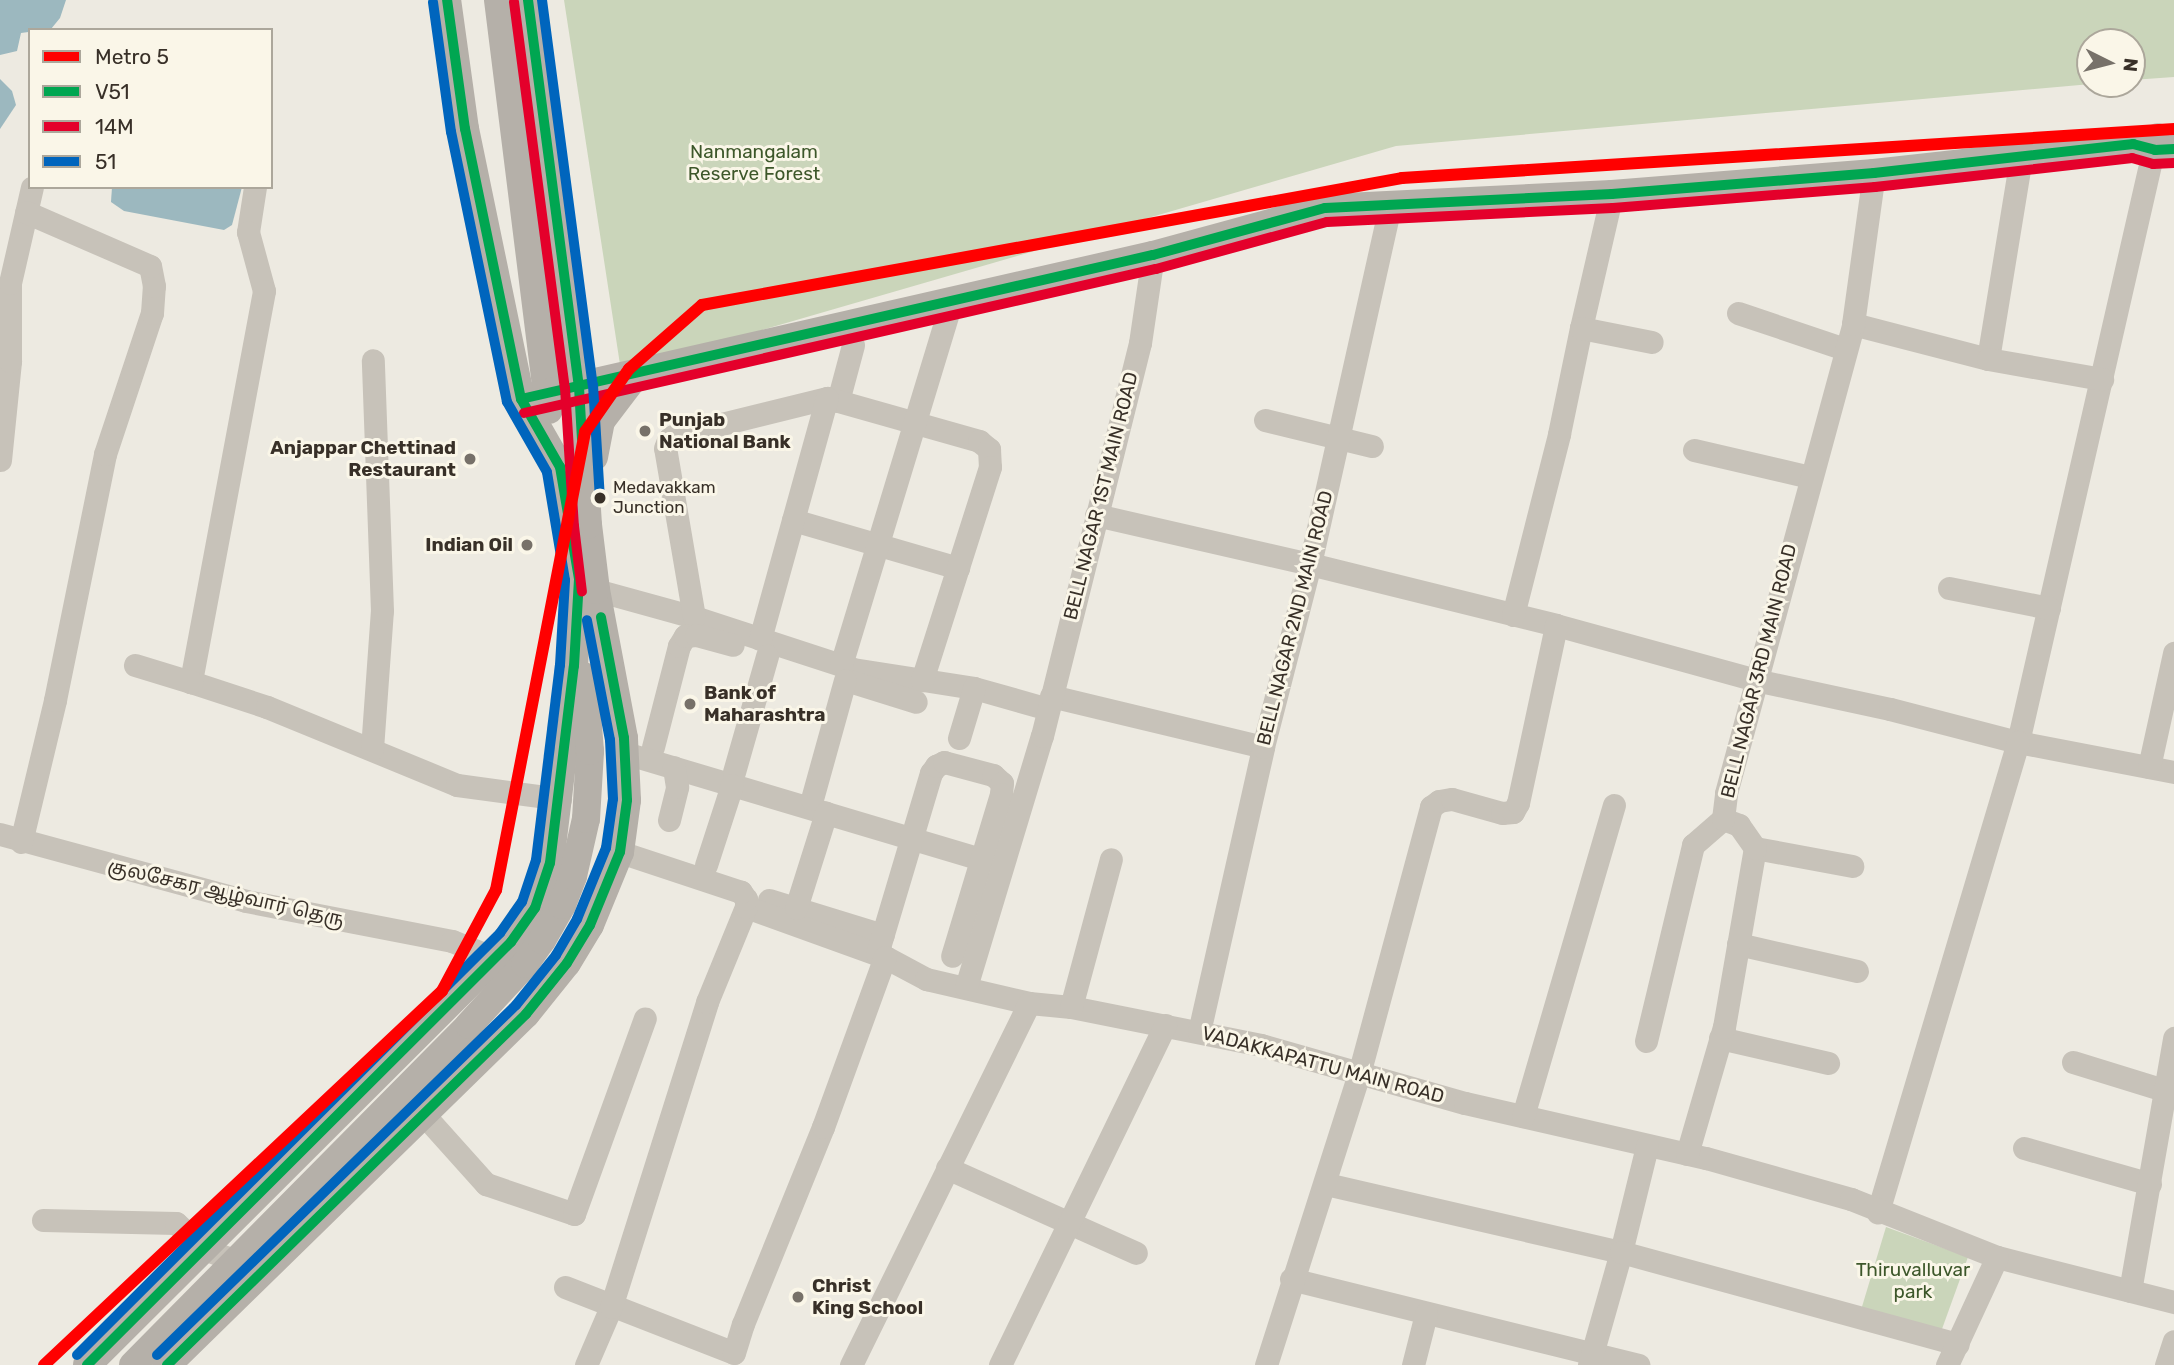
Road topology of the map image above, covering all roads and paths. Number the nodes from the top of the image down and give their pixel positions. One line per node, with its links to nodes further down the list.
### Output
1 (447, 0): 25 (main road)
2 (498, 0): 128 (main road)
3 (528, 0): 24 (main road)
4 (2159, 142): 5 (main road); 23 (street)
5 (2021, 157): 6 (main road); 20 (street)
6 (1874, 173): 9 (main road); 15 (street, BELL NAGAR 3RD MAIN ROAD)
7 (32, 189): 11 (street)
8 (255, 189): 51 (street)
9 (1612, 194): 10 (main road); 16 (street)
10 (1391, 203): 12 (main road); 29 (street, BELL NAGAR 2ND MAIN ROAD)
11 (26, 212): 32 (street); 71 (street)
12 (1153, 255): 13 (main road); 34 (street, BELL NAGAR 1ST MAIN ROAD)
13 (951, 302): 22 (main road); 28 (street)
14 (1738, 313): 19 (street)
15 (1853, 324): 19 (street, BELL NAGAR 3RD MAIN ROAD); 20 (street)
16 (1581, 328): 17 (street); 43 (street)
17 (1652, 342)
18 (853, 345): 26 (street)
19 (1844, 349): 33 (street, BELL NAGAR 3RD MAIN ROAD)
20 (1988, 359): 23 (street)
21 (373, 360): 60 (street)
22 (636, 375): 24 (main road); 36 (main road)
23 (2102, 379): 42 (street)
24 (579, 387): 25 (main road); 36 (main road)
25 (521, 399): 65 (main road)
26 (832, 399): 28 (street); 35 (street); 44 (street)
27 (1265, 420): 29 (street)
28 (915, 423): 37 (street); 39 (street)
29 (1338, 438): 30 (street); 38 (street, BELL NAGAR 2ND MAIN ROAD)
30 (1372, 446)
31 (1694, 450): 33 (street)
32 (0, 460)
33 (1810, 477): 50 (street, BELL NAGAR 3RD MAIN ROAD)
34 (1096, 515): 38 (street); 54 (street, BELL NAGAR 1ST MAIN ROAD)
35 (793, 520): 37 (street); 46 (street)
36 (588, 525): 41 (main road)
37 (877, 546): 39 (street); 49 (street)
38 (1310, 564): 43 (street); 59 (street, BELL NAGAR 2ND MAIN ROAD)
39 (958, 568): 53 (street)
40 (1949, 588): 42 (street)
41 (596, 590): 44 (street); 57 (main road)
42 (2049, 608): 56 (street)
43 (1513, 615): 45 (street)
44 (694, 617): 46 (street)
45 (1556, 625): 50 (street); 99 (street)
46 (764, 647): 49 (street); 58 (street); 64 (street)
47 (2174, 653): 61 (street)
48 (135, 665): 51 (street)
49 (843, 673): 53 (street); 67 (street)
50 (1755, 680): 56 (street); 68 (street, BELL NAGAR 3RD MAIN ROAD)
51 (191, 682): 60 (street)
52 (974, 688): 53 (street); 54 (street); 55 (street)
53 (919, 691)
54 (1050, 703): 59 (street); 88 (street, BELL NAGAR 1ST MAIN ROAD)
55 (959, 738)
56 (2018, 742): 61 (street); 109 (street)
57 (625, 745): 58 (street); 62 (street); 74 (main road)
58 (653, 747): 64 (street)
59 (1263, 747): 93 (street, BELL NAGAR 2ND MAIN ROAD)
60 (372, 748): 65 (street)
61 (2149, 766): 63 (street)
62 (674, 767): 64 (street); 69 (street)
63 (2174, 772)
64 (733, 778): 67 (street); 77 (street)
65 (560, 799): 80 (main road)
66 (1614, 805): 102 (street)
67 (819, 806): 70 (street); 72 (street); 81 (street)
68 (1723, 819): 73 (street, BELL NAGAR 3RD MAIN ROAD); 96 (street)
69 (669, 820)
70 (893, 825)
71 (10, 838): 86 (street, குலசேகர ஆழ்வார் தெரு)
72 (913, 839): 75 (street); 75 (street); 84 (street)
73 (1755, 848): 78 (street); 83 (street)
74 (620, 852): 79 (street, VADAKKAPATTU MAIN ROAD); 82 (main road)
75 (981, 859): 85 (street)
76 (1111, 859): 90 (street)
77 (706, 865)
78 (1852, 866)
79 (750, 901): 81 (street); 84 (street, VADAKKAPATTU MAIN ROAD); 121 (street)
80 (535, 908): 82 (main road); 86 (main road)
81 (796, 908): 84 (street)
82 (585, 932): 101 (main road)
83 (1738, 944): 87 (street); 94 (street)
84 (882, 948): 88 (street, VADAKKAPATTU MAIN ROAD); 124 (street)
85 (952, 956)
86 (494, 958): 112 (main road)
87 (1857, 971)
88 (966, 987): 89 (street, VADAKKAPATTU MAIN ROAD)
89 (1029, 1003): 90 (street, VADAKKAPATTU MAIN ROAD); 106 (street)
90 (1071, 1007): 92 (street, VADAKKAPATTU MAIN ROAD)
91 (645, 1018): 101 (street)
92 (1165, 1025): 93 (street, VADAKKAPATTU MAIN ROAD); 111 (street)
93 (1199, 1032): 99 (street, VADAKKAPATTU MAIN ROAD)
94 (1720, 1038): 98 (street); 105 (street)
95 (2174, 1038): 100 (street)
96 (1646, 1041)
97 (2073, 1062): 100 (street)
98 (1828, 1063)
99 (1359, 1074): 102 (street, VADAKKAPATTU MAIN ROAD); 107 (street)
100 (2169, 1092): 108 (street)
101 (424, 1115): 116 (main road)
102 (1523, 1116): 103 (street, VADAKKAPATTU MAIN ROAD)
103 (1647, 1146): 105 (street, VADAKKAPATTU MAIN ROAD); 113 (street)
104 (2024, 1147): 108 (street)
105 (1687, 1154): 109 (street, VADAKKAPATTU MAIN ROAD)
106 (947, 1168): 111 (street); 131 (street)
107 (1326, 1184): 113 (street); 117 (street)
108 (2150, 1184): 119 (street)
109 (1878, 1213): 115 (street, VADAKKAPATTU MAIN ROAD)
110 (43, 1220): 112 (street)
111 (1070, 1222): 114 (street); 132 (street)
112 (204, 1249): 116 (street); 127 (main road)
113 (1621, 1252): 125 (street); 126 (street)
114 (1136, 1253)
115 (1997, 1257): 119 (street, VADAKKAPATTU MAIN ROAD); 126 (street)
116 (263, 1270): 129 (main road)
117 (1291, 1279): 122 (street); 133 (street)
118 (565, 1287): 121 (street)
119 (2130, 1291): 120 (street, VADAKKAPATTU MAIN ROAD)
120 (2174, 1302)
121 (611, 1307): 124 (street); 130 (street)
122 (1426, 1314): 125 (street); 134 (street)
123 (2174, 1340): 136 (street)
124 (732, 1359)
125 (1591, 1359): 135 (street)
126 (1950, 1360)
127 (87, 1365)
128 (133, 1365)
129 (167, 1365)
130 (586, 1365)
131 (851, 1365)
132 (1000, 1365)
133 (1266, 1365)
134 (1413, 1365)
135 (1639, 1365)
136 (2166, 1365)

